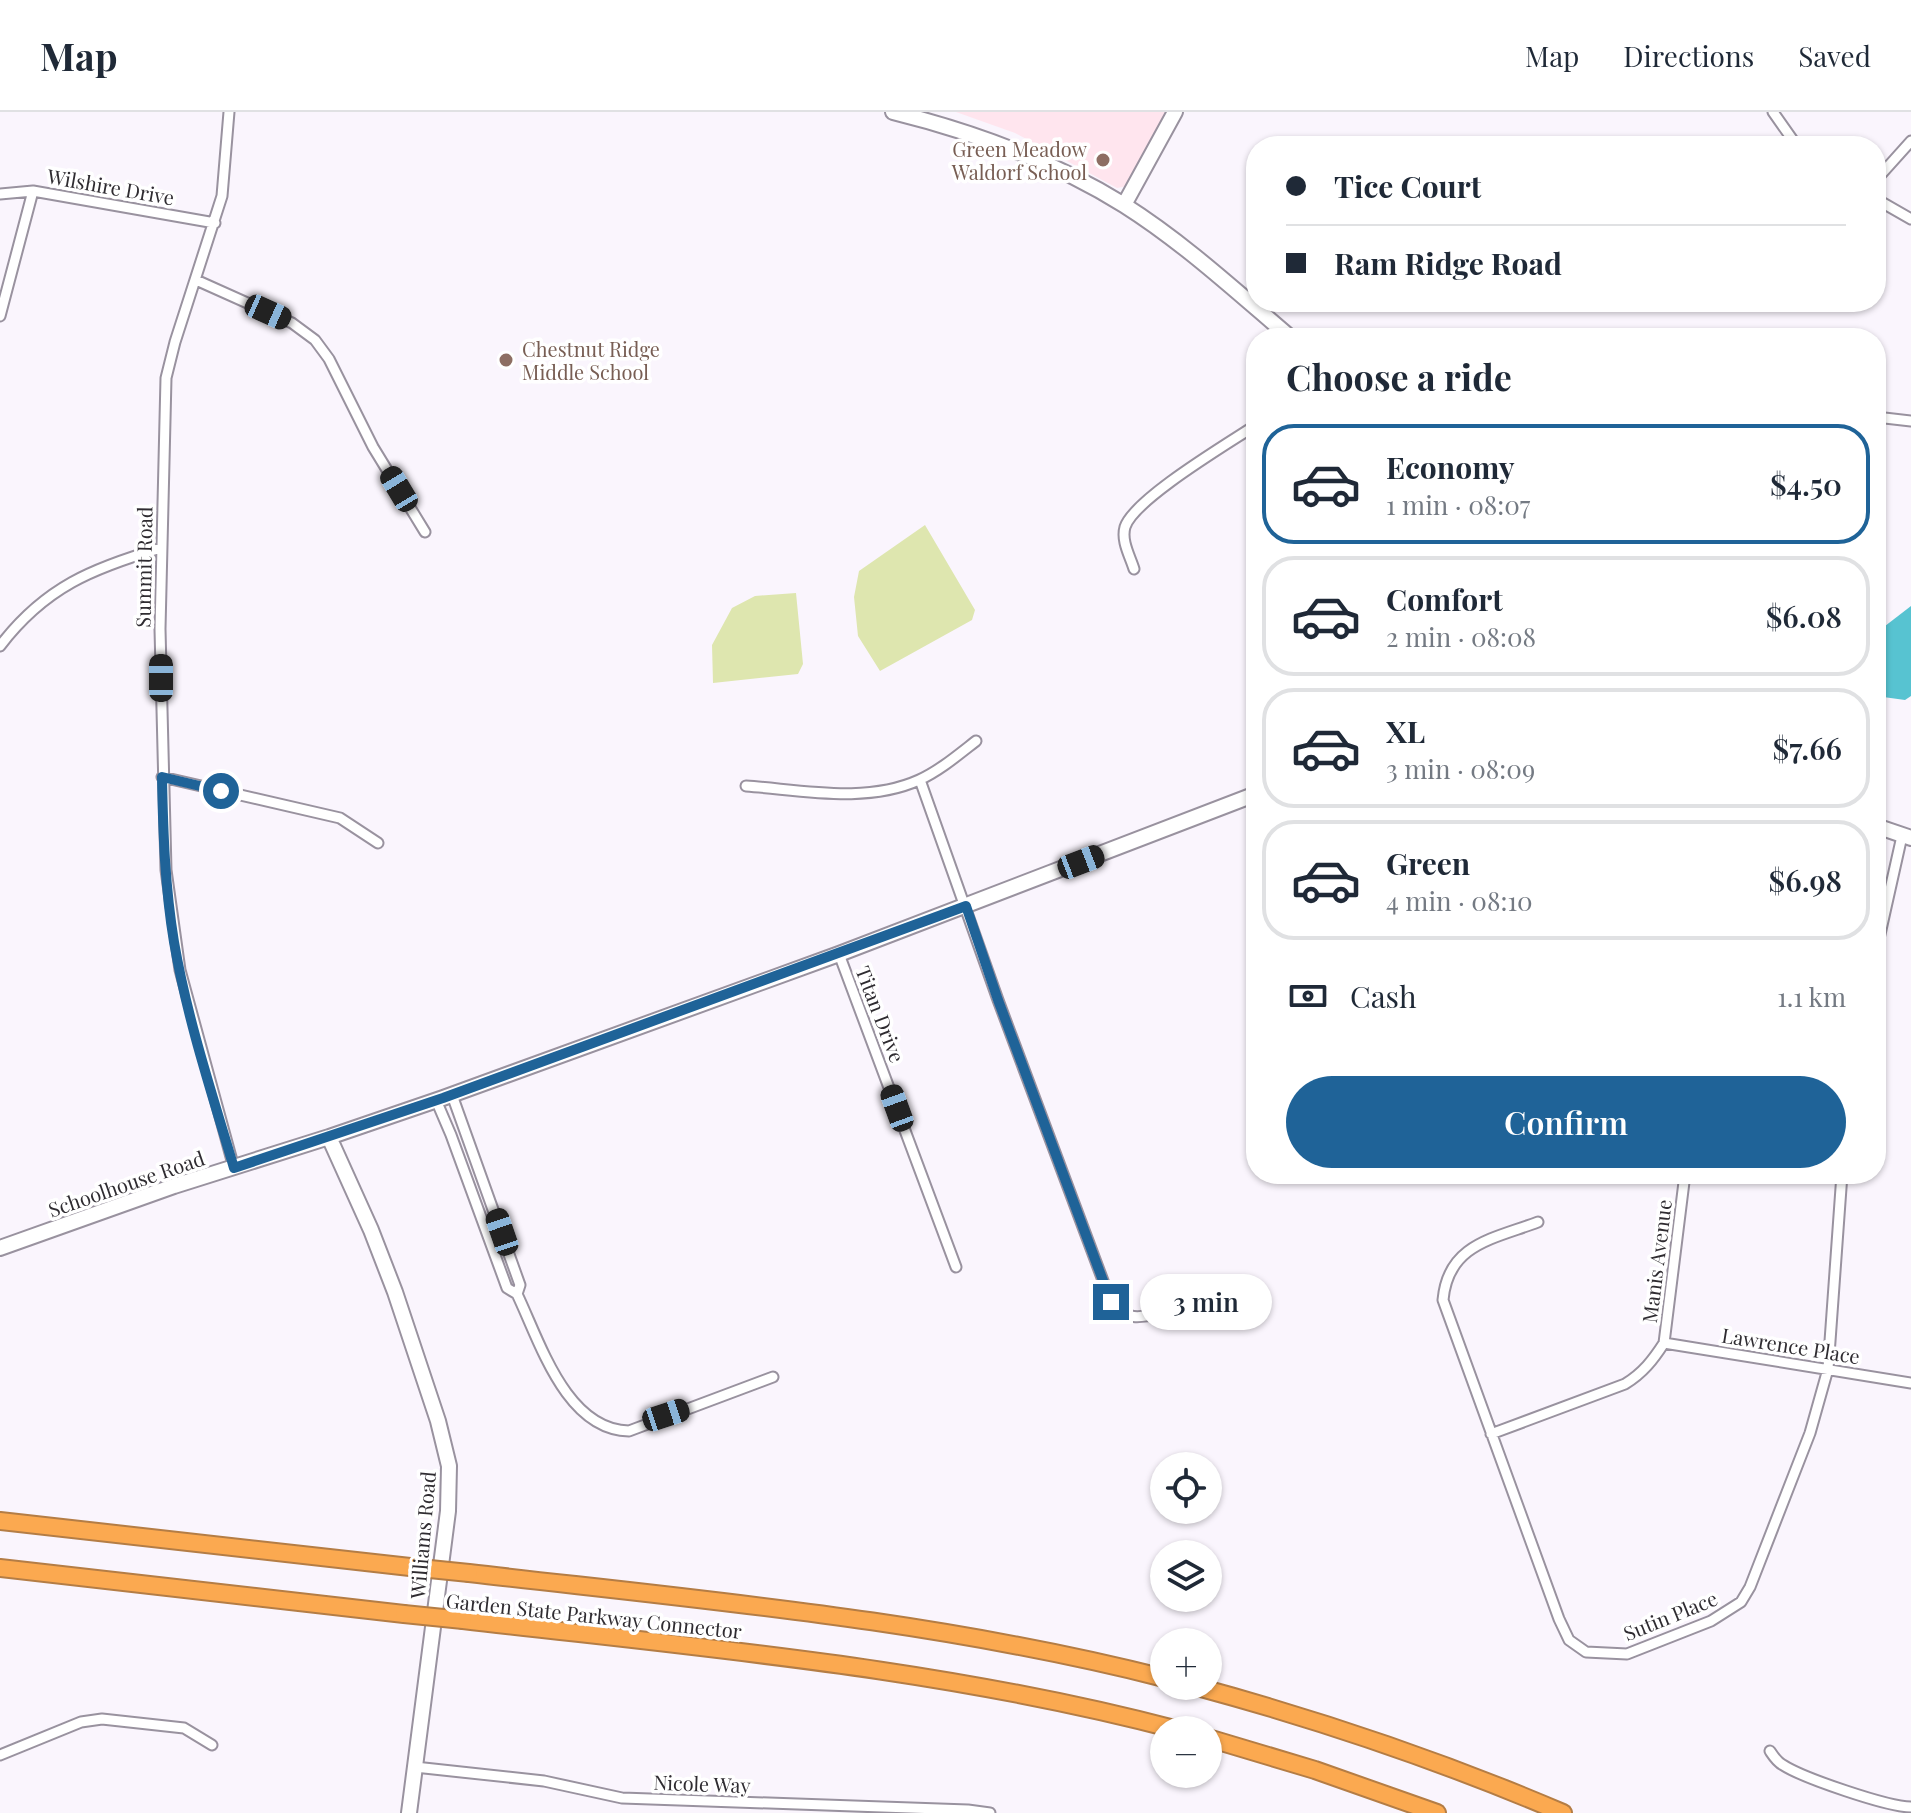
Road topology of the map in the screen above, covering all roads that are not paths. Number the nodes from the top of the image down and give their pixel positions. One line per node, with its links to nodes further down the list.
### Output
1 (229, 112): 13 (street, Summit Road)
2 (893, 112): 10 (street)
3 (1175, 112): 10 (street)
4 (1773, 112): 5 (street)
5 (1790, 136)
6 (1911, 141): 7 (street)
7 (1886, 169)
8 (33, 191): 9 (street, Wilshire Drive); 13 (street, Wilshire Drive); 17 (street)
9 (0, 194)
10 (1124, 205): 15 (street)
11 (1886, 205): 12 (street)
12 (1911, 219)
13 (215, 223): 14 (street, Summit Road)
14 (196, 280): 22 (street); 23 (street, Summit Road)
15 (1246, 299)
16 (1261, 312): 18 (street)
17 (0, 316)
18 (1279, 328)
19 (1886, 418): 20 (street)
20 (1911, 421)
21 (1246, 432): 24 (street)
22 (425, 532)
23 (161, 548): 25 (street); 27 (street, Summit Road)
24 (1134, 569)
25 (0, 646)
26 (976, 741): 28 (street)
27 (162, 777): 33 (street); 40 (street, Summit Road)
28 (920, 780): 29 (street); 34 (street)
29 (746, 786)
30 (1246, 798): 34 (street, Schoolhouse Road)
31 (1886, 830): 32 (street)
32 (1907, 837): 35 (street)
33 (378, 843)
34 (966, 906): 36 (street, Schoolhouse Road); 47 (street)
35 (1886, 915)
36 (839, 954): 37 (street, Schoolhouse Road); 45 (street, Titan Drive)
37 (452, 1095): 38 (street, Schoolhouse Road); 46 (street)
38 (436, 1100): 39 (street, Schoolhouse Road); 46 (street)
39 (329, 1137): 40 (street, Schoolhouse Road); 62 (street, Williams Road)
40 (234, 1168): 44 (street, Schoolhouse Road)
41 (1684, 1184): 48 (street, Manis Avenue)
42 (1841, 1184): 49 (street, Sutin Place)
43 (1538, 1222): 52 (street, Sutin Place)
44 (0, 1248)
45 (956, 1267)
46 (517, 1294): 50 (street)
47 (1161, 1313)
48 (1664, 1343): 49 (street, Lawrence Place); 52 (street, Manis Avenue)
49 (1828, 1369): 51 (street, Lawrence Place); 52 (street, Sutin Place)
50 (773, 1377)
51 (1911, 1383)
52 (1491, 1434)
53 (0, 1521): 55 (highway, Garden State Parkway Connector, bridge)
54 (0, 1568): 57 (highway, Garden State Parkway Connector, bridge)
55 (1150, 1675)
56 (1222, 1694): 67 (highway)
57 (1150, 1723)
58 (1222, 1742): 66 (highway)
59 (212, 1745): 61 (street)
60 (1770, 1751): 63 (street)
61 (0, 1755)
62 (415, 1767): 64 (street, Williams Road); 65 (street, Nicole Way)
63 (1911, 1807)
64 (409, 1813)
65 (990, 1813)
66 (1437, 1813)
67 (1563, 1813)

